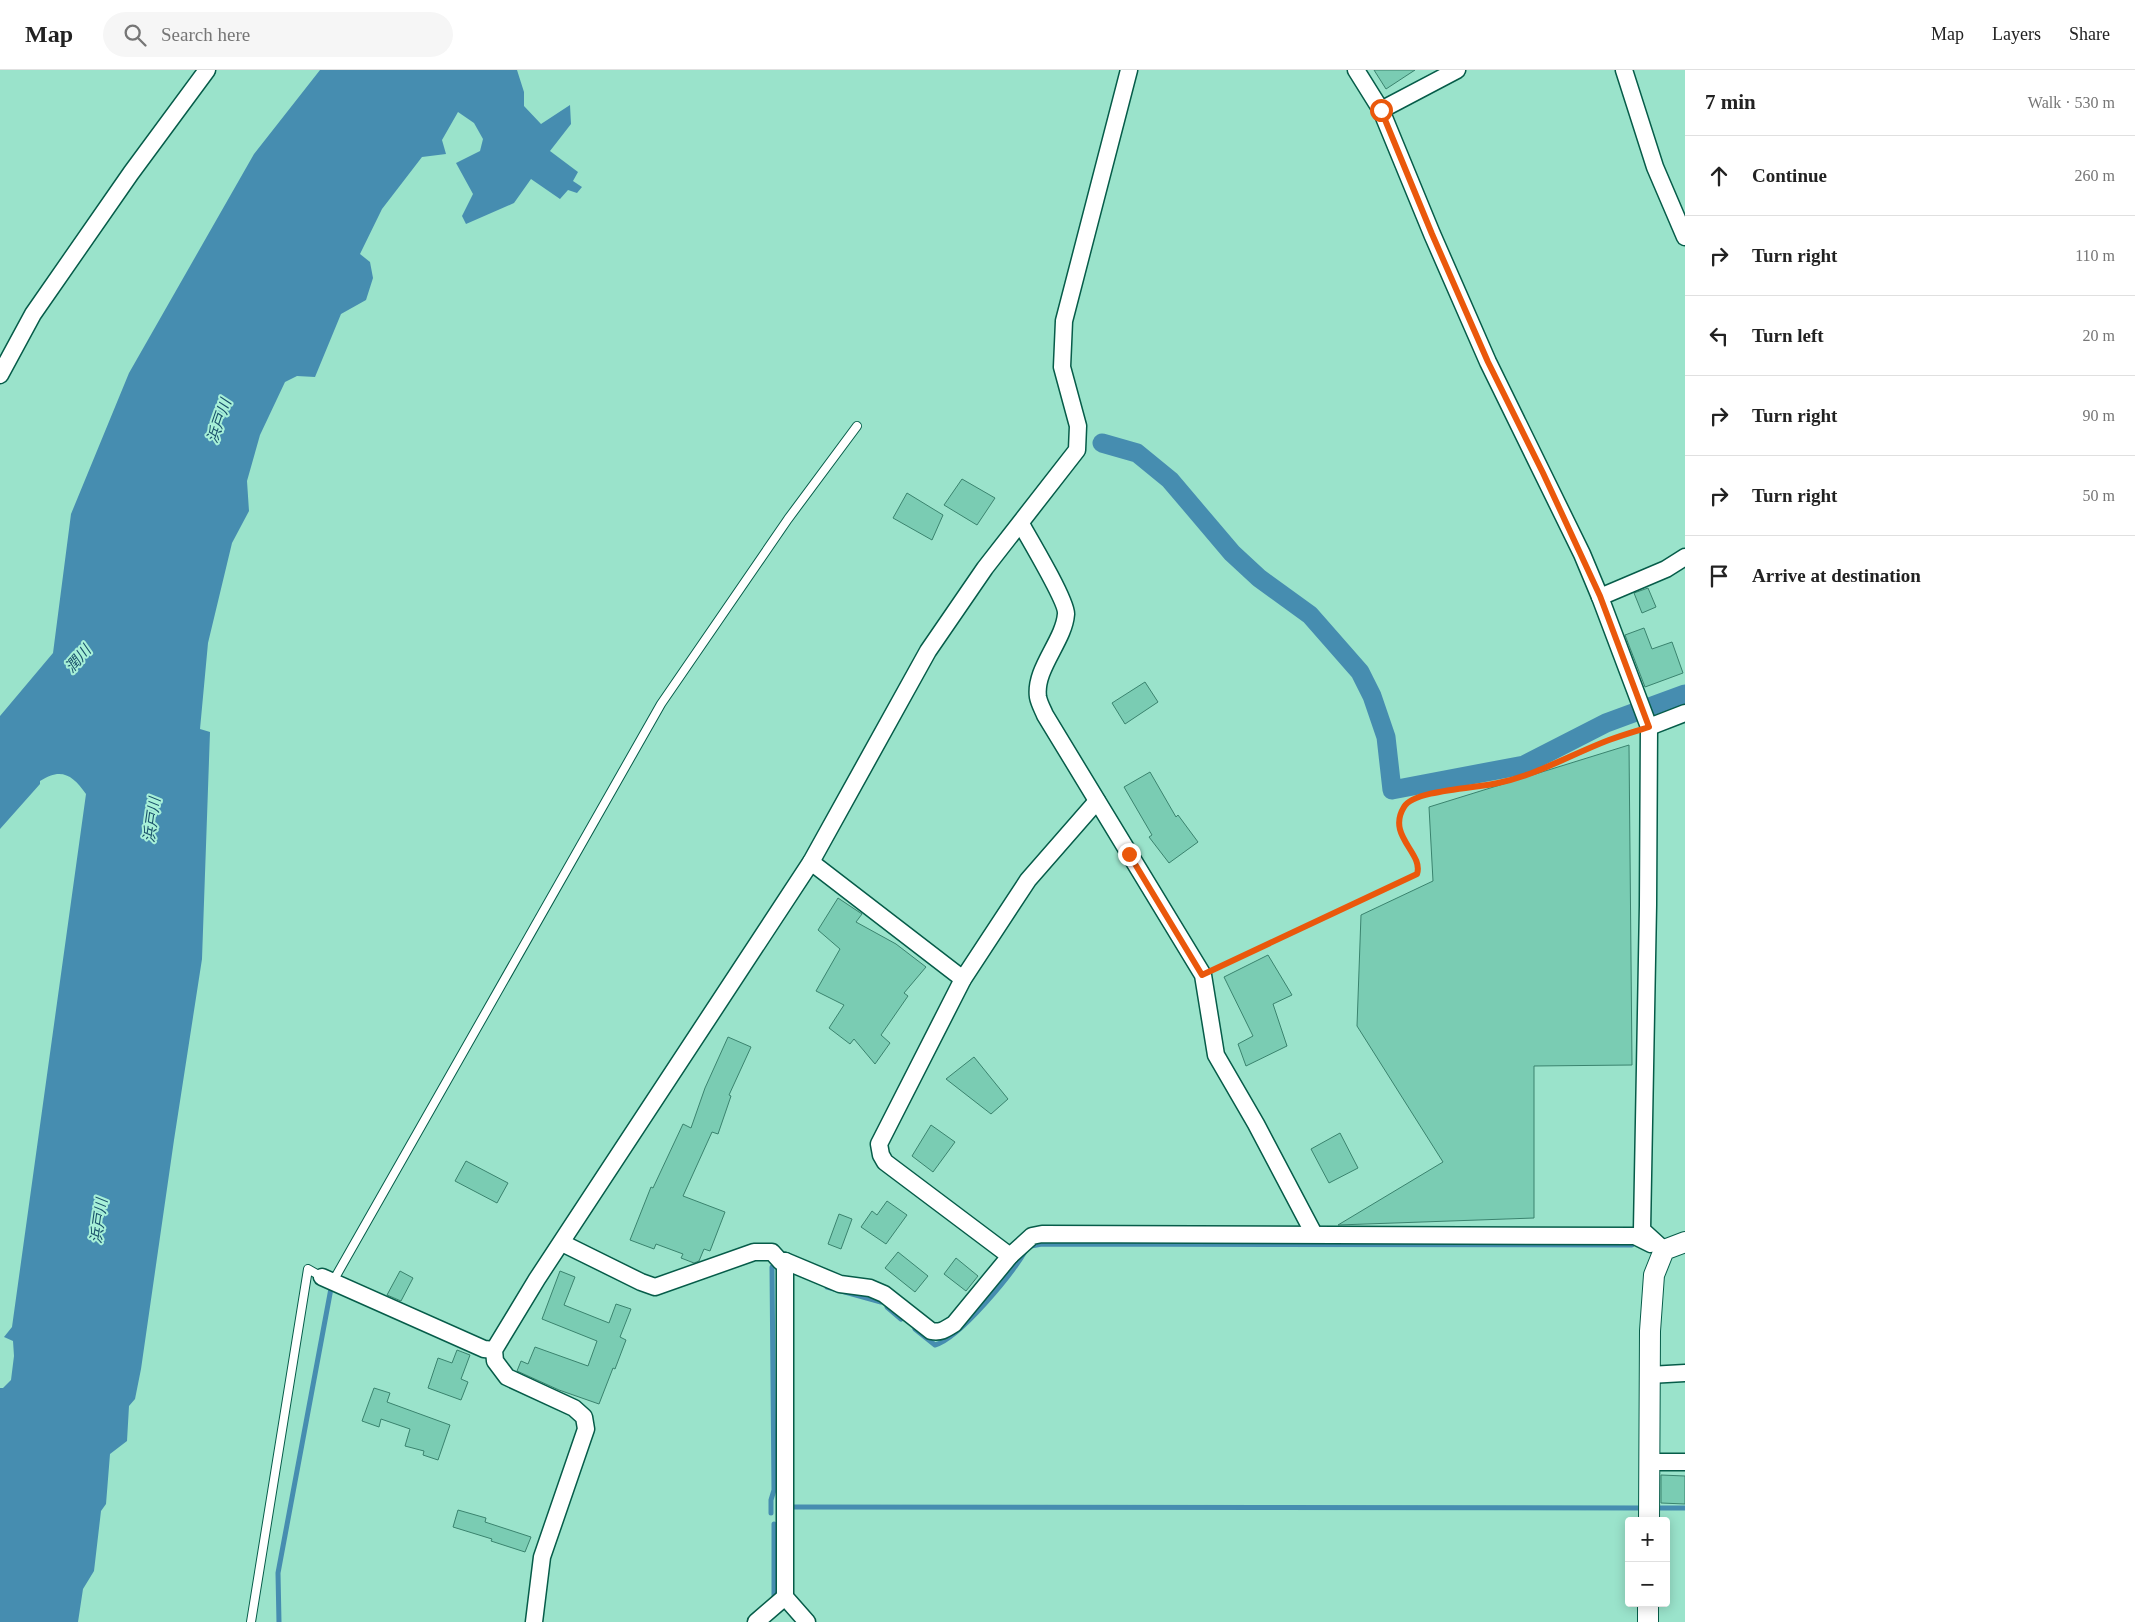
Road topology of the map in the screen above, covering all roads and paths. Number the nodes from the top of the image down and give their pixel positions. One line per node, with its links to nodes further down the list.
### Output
1 (207, 70): 8 (street)
2 (1129, 70): 10 (street)
3 (1356, 70): 6 (street)
4 (1456, 70): 6 (street)
5 (1624, 70): 7 (street)
6 (1381, 110): 12 (street)
7 (1685, 237)
8 (0, 375)
9 (857, 426): 25 (lane)
10 (1021, 524): 15 (street); 16 (street)
11 (1685, 557): 12 (street)
12 (1600, 596): 14 (street)
13 (1685, 713): 14 (street)
14 (1647, 722): 17 (path); 22 (street)
15 (1097, 801): 17 (street); 18 (street)
16 (812, 862): 18 (street); 21 (street)
17 (1202, 975): 19 (street)
18 (963, 979): 23 (street)
19 (1314, 1234): 22 (street); 23 (street)
20 (1685, 1242): 22 (street)
21 (562, 1243): 24 (street); 26 (street)
22 (1664, 1250): 28 (street)
23 (1010, 1256): 24 (street)
24 (785, 1261): 32 (street)
25 (327, 1280): 26 (street); 34 (lane)
26 (494, 1350): 35 (street)
27 (1685, 1373): 28 (street)
28 (1649, 1375): 29 (street)
29 (1649, 1462): 30 (street); 31 (street)
30 (1685, 1462)
31 (1649, 1517)
32 (785, 1597): 36 (street); 37 (street)
33 (1648, 1607): 38 (street)
34 (251, 1622)
35 (534, 1622)
36 (756, 1622)
37 (807, 1622)
38 (1648, 1622)

